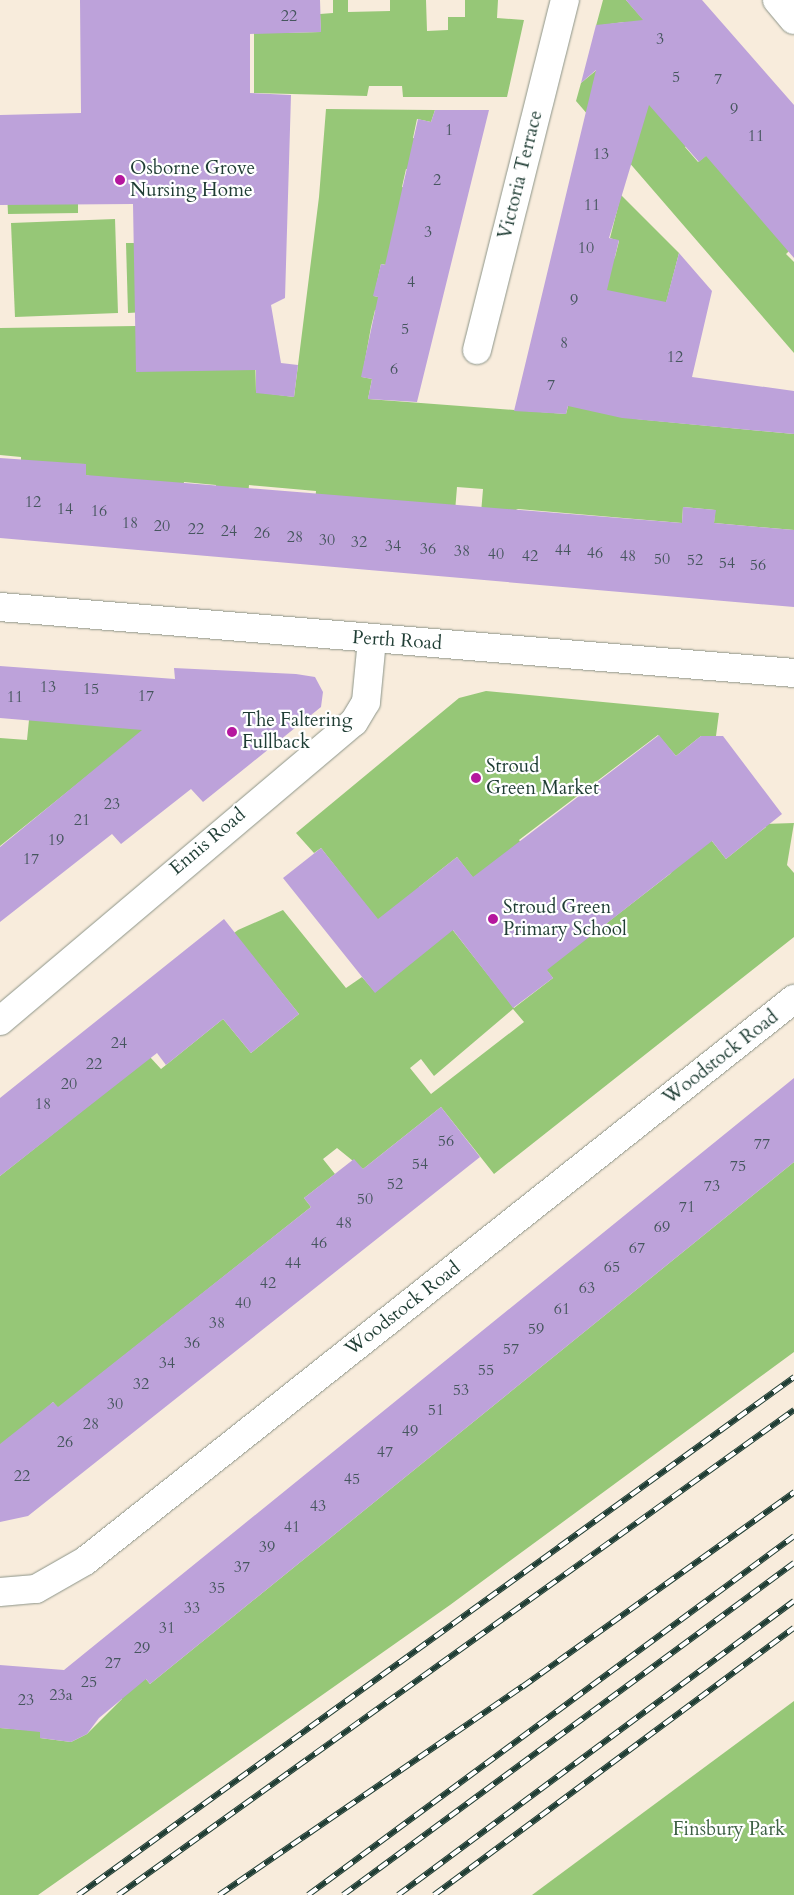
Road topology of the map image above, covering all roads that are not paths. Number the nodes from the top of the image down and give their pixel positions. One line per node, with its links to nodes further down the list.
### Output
1 (565, 0): 4 (street, Victoria Terrace)
2 (777, 0): 3 (street)
3 (794, 20)
4 (477, 350)
5 (0, 608): 6 (street, Perth Road)
6 (372, 640): 7 (street, Perth Road); 9 (street, Ennis Road)
7 (794, 673)
8 (794, 999): 10 (street, Woodstock Road)
9 (0, 1021)
10 (0, 1592)

